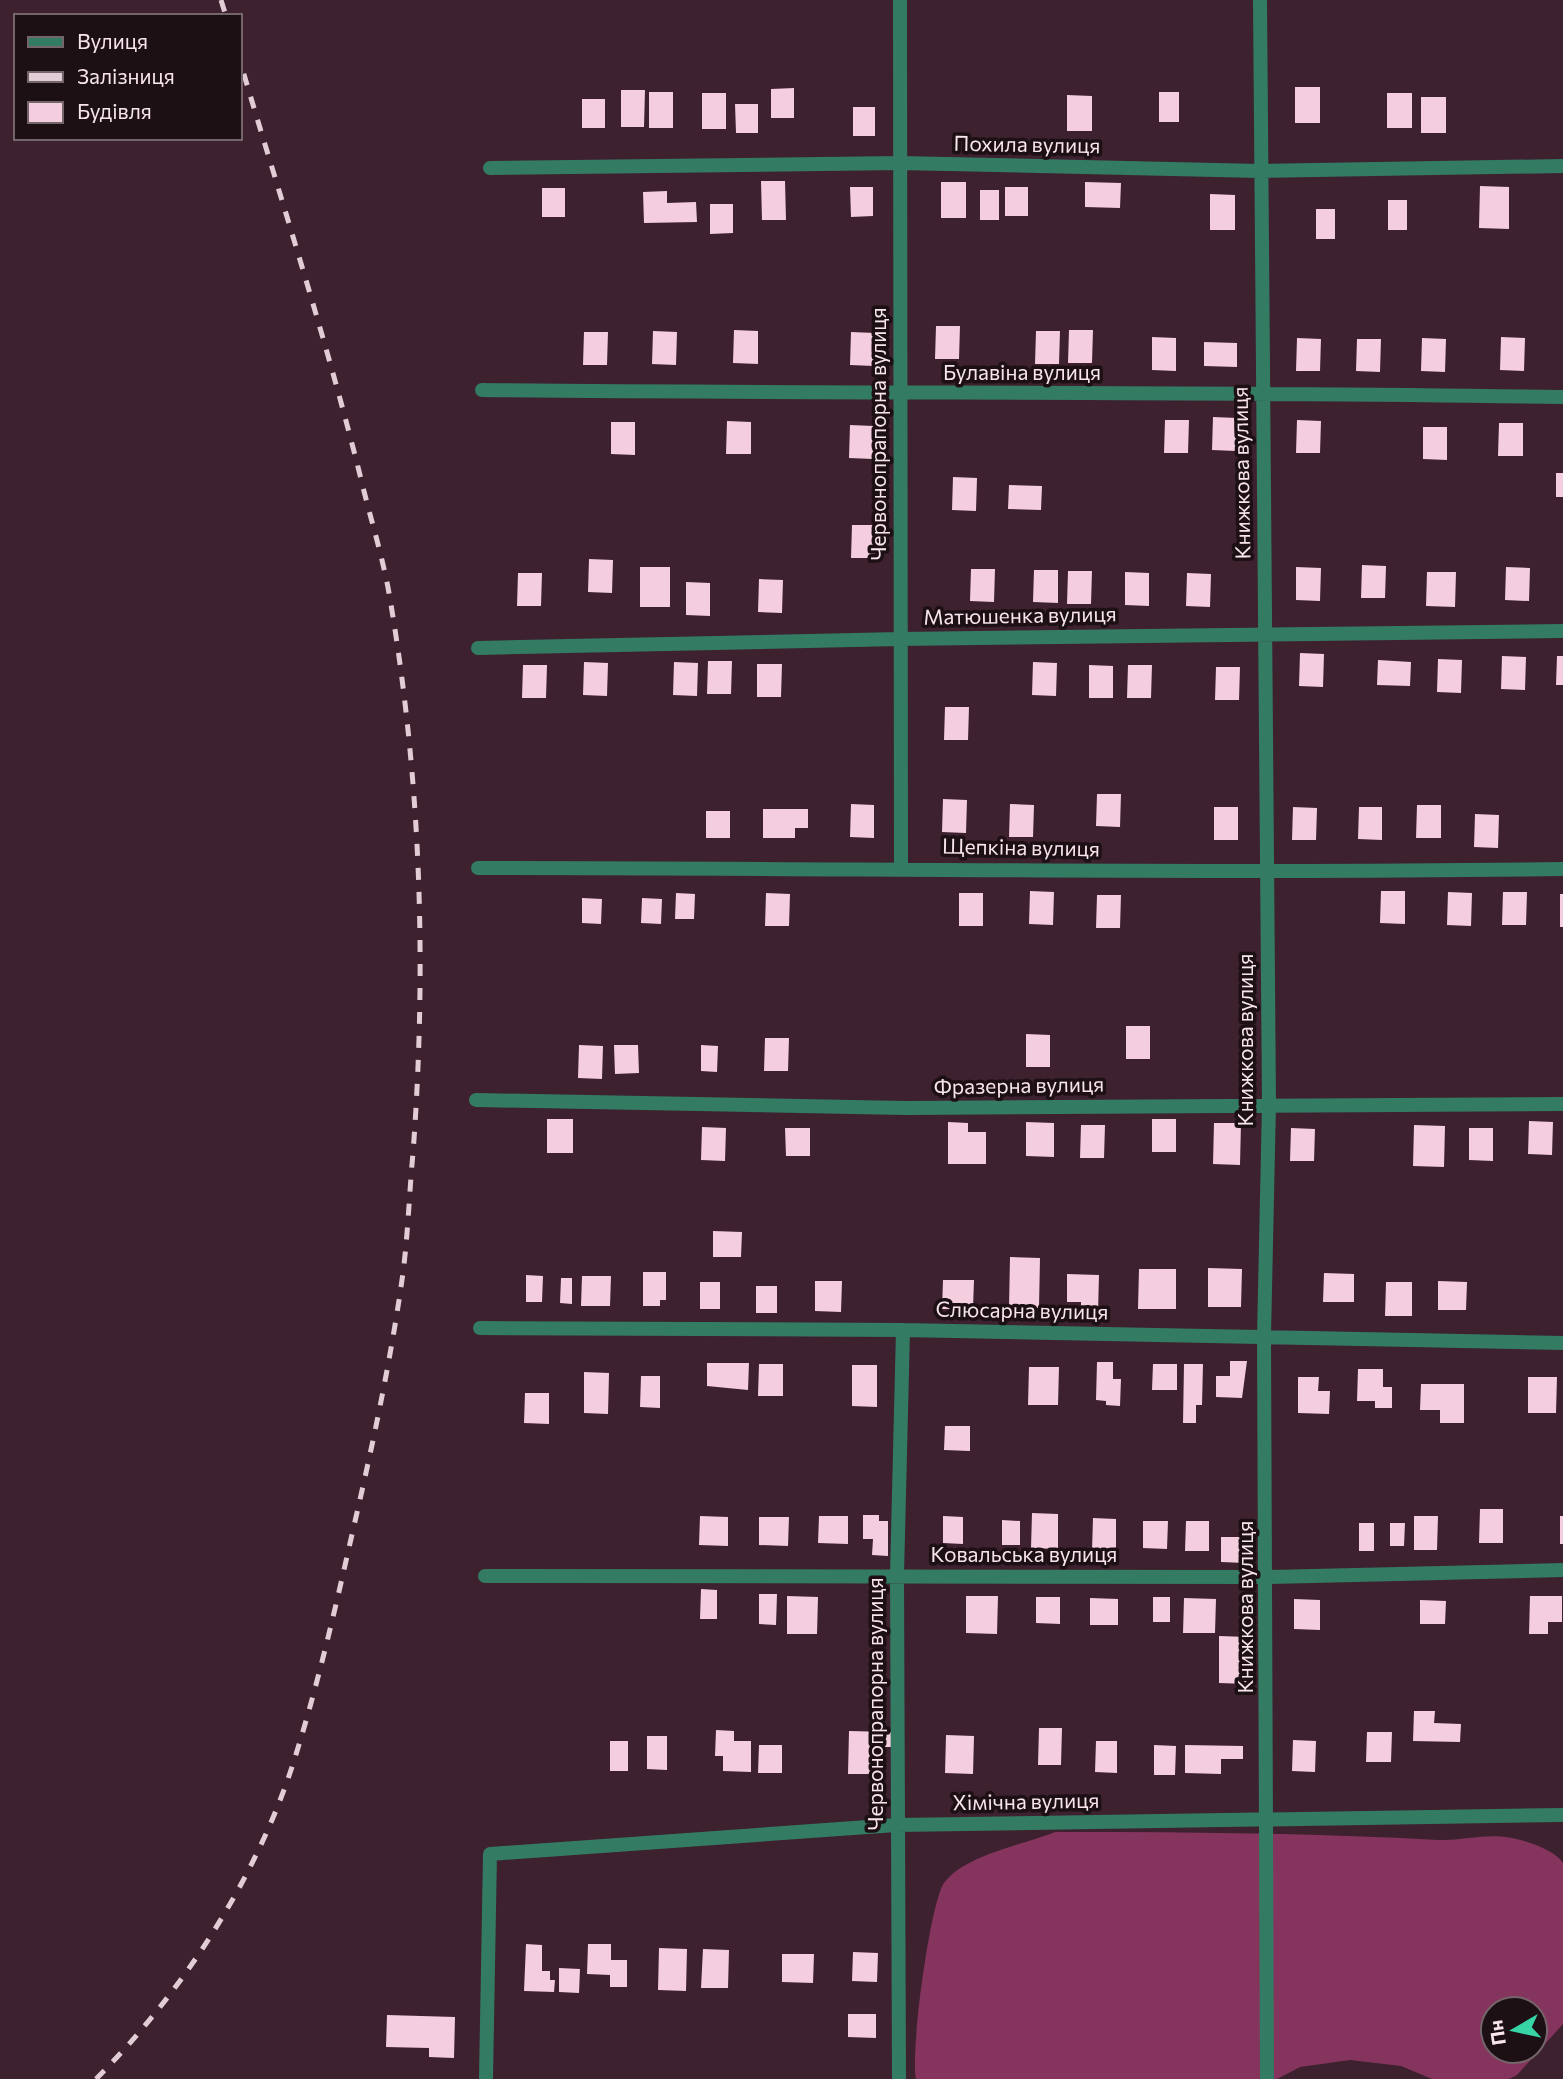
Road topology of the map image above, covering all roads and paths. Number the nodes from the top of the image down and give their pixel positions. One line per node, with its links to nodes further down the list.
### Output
1 (900, 0): 3 (street, Червонопрапорна вулиця)
2 (1261, 0): 6 (street, Книжкова вулиця)
3 (900, 163): 5 (street, Похила вулиця); 6 (street, Похила вулиця); 9 (street, Червонопрапорна вулиця)
4 (1563, 166): 6 (street, Похила вулиця)
5 (490, 168)
6 (1260, 171): 8 (street, Книжкова вулиця)
7 (482, 390): 9 (street, Булавіна вулиця)
8 (1262, 392): 9 (street, Булавіна вулиця); 10 (street, Булавіна вулиця); 12 (street, Книжкова вулиця)
9 (900, 395): 13 (street, Червонопрапорна вулиця)
10 (1563, 397)
11 (1563, 631): 12 (street, Матюшенка вулиця)
12 (1264, 635): 13 (street, Матюшенка вулиця); 18 (street, Книжкова вулиця)
13 (900, 639): 14 (street, Матюшенка вулиця); 15 (street, Червонопрапорна вулиця)
14 (478, 648)
15 (901, 867): 16 (street, Щепкіна вулиця); 18 (street, Щепкіна вулиця)
16 (478, 868)
17 (1563, 869): 18 (street, Щепкіна вулиця)
18 (1266, 873): 20 (street, Книжкова вулиця)
19 (477, 1100): 20 (street, Фразерна вулиця)
20 (1269, 1104): 21 (street, Фразерна вулиця); 24 (street, Книжкова вулиця)
21 (1563, 1104)
22 (480, 1328): 23 (street, Слюсарна вулиця)
23 (903, 1330): 24 (street, Слюсарна вулиця); 27 (street, Червонопрапорна вулиця)
24 (1264, 1336): 25 (street, Слюсарна вулиця); 29 (street, Книжкова вулиця)
25 (1563, 1343)
26 (1563, 1570): 29 (street, Ковальська вулиця)
27 (897, 1575): 28 (street, Ковальська вулиця); 29 (street, Ковальська вулиця); 32 (street, Червонопрапорна вулиця)
28 (485, 1576)
29 (1268, 1577): 31 (street, Книжкова вулиця)
30 (1563, 1815): 31 (street, Хімічна вулиця)
31 (1269, 1819): 32 (street, Хімічна вулиця); 35 (street, Книжкова вулиця)
32 (896, 1825): 33 (street, Хімічна вулиця); 34 (street, Червонопрапорна вулиця)
33 (486, 2079)
34 (899, 2079)
35 (1267, 2079)

